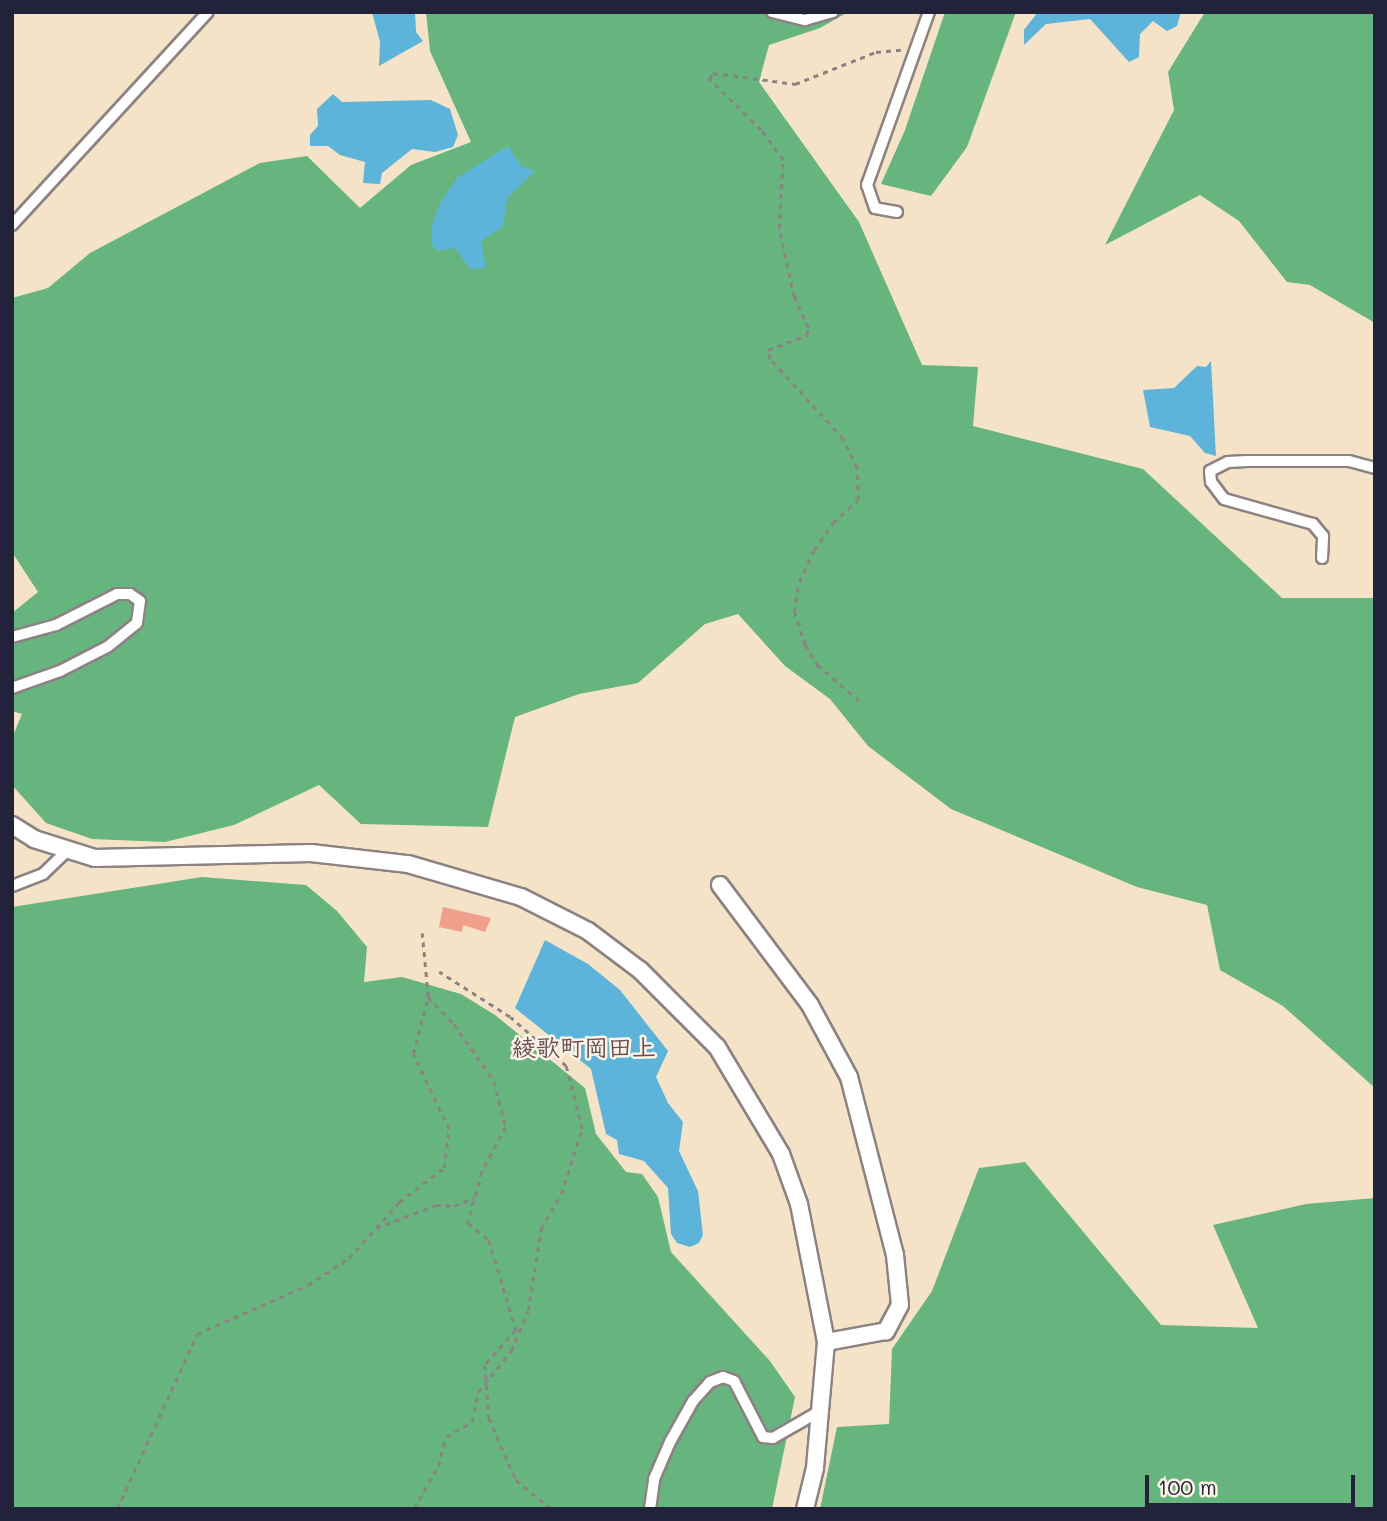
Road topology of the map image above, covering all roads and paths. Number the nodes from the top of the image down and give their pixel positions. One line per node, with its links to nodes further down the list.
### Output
1 (208, 12): 7 (street)
2 (772, 12): 3 (street)
3 (833, 12)
4 (929, 12): 5 (street)
5 (916, 49): 6 (street); 12 (path)
6 (897, 212)
7 (12, 225)
8 (1375, 468): 9 (street)
9 (1322, 558)
10 (12, 637): 11 (street)
11 (12, 688)
12 (859, 701)
13 (12, 825): 14 (street)
14 (67, 851): 16 (street); 22 (street)
15 (720, 885): 22 (street)
16 (12, 886)
17 (422, 933): 19 (path)
18 (439, 972): 23 (path)
19 (428, 996): 20 (path); 21 (path)
20 (474, 1198): 21 (path); 23 (path)
21 (374, 1229): 25 (path)
22 (826, 1342): 24 (street)
23 (486, 1382): 26 (path); 27 (path)
24 (820, 1411): 28 (street); 29 (street)
25 (117, 1509)
26 (414, 1509)
27 (552, 1509)
28 (650, 1509)
29 (805, 1509)

